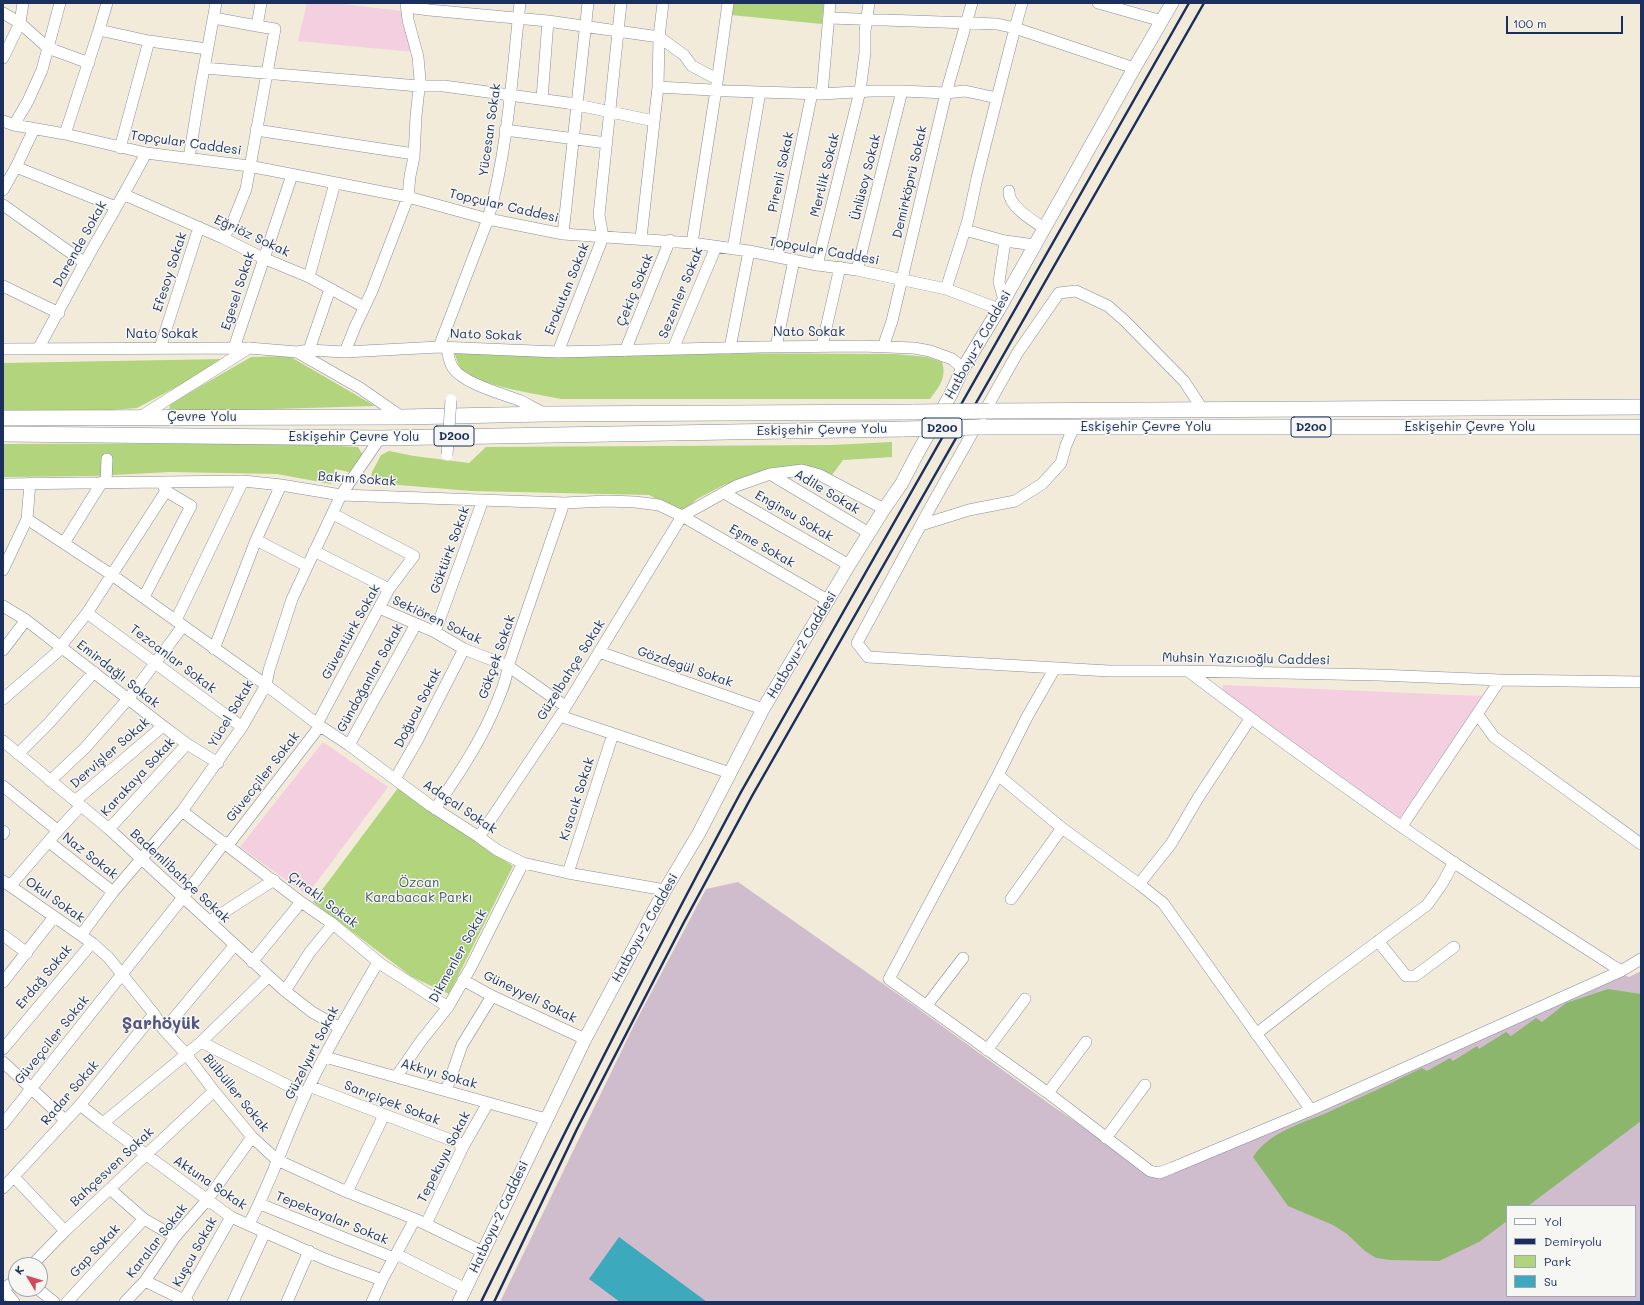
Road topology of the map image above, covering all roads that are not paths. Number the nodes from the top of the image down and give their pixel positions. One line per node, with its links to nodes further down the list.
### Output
1 (23, 3): 26 (street)
2 (60, 3): 35 (street)
3 (106, 3): 31 (street)
4 (216, 3): 20 (street)
5 (261, 3): 28 (street)
6 (520, 3): 21 (street, Yücesan Sokak)
7 (588, 3): 29 (street)
8 (621, 3): 32 (street)
9 (662, 3): 33 (street)
10 (728, 3): 42 (street)
11 (830, 3): 22 (street, Pirenli Sokak)
12 (869, 3): 23 (street, Mertlik Sokak)
13 (972, 3): 27 (street, Demirköprü Sokak)
14 (1022, 3): 30 (street)
15 (1098, 3): 25 (street)
16 (1172, 3): 25 (main road, Hatboyu-2 Caddesi)
17 (407, 5): 18 (street); 43 (street)
18 (446, 7): 21 (street)
19 (3, 14): 26 (street)
20 (214, 18): 28 (street); 36 (street)
21 (518, 18): 24 (street); 50 (street, Yücesan Sokak)
22 (829, 18): 23 (street); 48 (street, Pirenli Sokak)
23 (867, 20): 27 (street); 47 (street, Mertlik Sokak)
24 (548, 21): 29 (street); 52 (street)
25 (1162, 21): 40 (main road, Hatboyu-2 Caddesi)
26 (20, 23): 35 (street); 37 (street)
27 (966, 23): 30 (street); 49 (street, Demirköprü Sokak)
28 (257, 26): 41 (street)
29 (586, 26): 32 (street); 53 (street)
30 (1015, 28): 40 (street); 51 (street)
31 (100, 30): 34 (street); 38 (street)
32 (618, 32): 33 (street); 54 (street)
33 (659, 37): 42 (street); 44 (street)
34 (149, 41): 36 (street); 64 (street)
35 (48, 48): 38 (street); 57 (street)
36 (207, 50): 39 (street)
37 (3, 58)
38 (89, 63): 61 (street)
39 (204, 68): 41 (street); 67 (street)
40 (1134, 68): 80 (main road, Hatboyu-2 Caddesi)
41 (266, 72): 43 (street); 59 (street)
42 (717, 84): 44 (street); 46 (street); 88 (street)
43 (419, 86): 50 (street); 66 (street)
44 (658, 87): 56 (street)
45 (902, 90): 47 (street); 49 (street); 99 (street, Ünlüsoy Sokak)
46 (760, 92): 48 (street); 91 (street)
47 (860, 92): 48 (street); 97 (street, Mertlik Sokak)
48 (817, 93): 93 (street, Pirenli Sokak)
49 (946, 93): 51 (street); 101 (street, Demirköprü Sokak)
50 (509, 95): 52 (street); 60 (street, Yücesan Sokak)
51 (997, 98): 81 (street)
52 (542, 99): 53 (street)
53 (577, 104): 54 (street); 62 (street)
54 (609, 111): 56 (street); 63 (street)
55 (3, 121): 57 (street, Topçular Caddesi)
56 (654, 121): 85 (street)
57 (14, 125): 58 (street, Topçular Caddesi)
58 (34, 129): 61 (street, Topçular Caddesi); 69 (street)
59 (256, 130): 66 (street); 68 (street)
60 (505, 130): 62 (street); 78 (street, Yücesan Sokak)
61 (65, 134): 64 (street, Topçular Caddesi)
62 (573, 140): 63 (street); 82 (street)
63 (607, 143): 83 (street)
64 (120, 148): 65 (street, Topçular Caddesi)
65 (146, 153): 67 (street, Topçular Caddesi); 74 (street, Darende Sokak)
66 (414, 154): 75 (street)
67 (189, 158): 68 (street, Topçular Caddesi)
68 (249, 166): 70 (street, Topçular Caddesi); 84 (street)
69 (16, 167): 72 (street); 77 (street)
70 (292, 174): 71 (street, Topçular Caddesi); 94 (street, Egesel Sokak)
71 (335, 183): 75 (street, Topçular Caddesi); 100 (street)
72 (3, 190)
73 (1009, 191): 80 (street)
74 (125, 195): 77 (street, Darende Sokak); 79 (street, Eğriöz Sokak)
75 (408, 197): 78 (street, Topçular Caddesi); 106 (street)
76 (3, 205): 96 (street)
77 (116, 207): 96 (street, Darende Sokak)
78 (488, 219): 82 (street, Topçular Caddesi); 109 (street, Yücesan Sokak)
79 (199, 227): 84 (street, Eğriöz Sokak); 113 (street, Efesoy Sokak)
80 (1044, 228): 89 (main road, Hatboyu-2 Caddesi)
81 (965, 230): 87 (street); 104 (street)
82 (563, 234): 83 (street, Topçular Caddesi)
83 (603, 237): 85 (street, Topçular Caddesi); 123 (street, Erokutan Sokak)
84 (224, 238): 94 (street, Eğriöz Sokak)
85 (641, 238): 86 (street, Topçular Caddesi)
86 (670, 240): 88 (street, Topçular Caddesi); 120 (street, Çekiç Sokak)
87 (1005, 241): 89 (street); 105 (street)
88 (692, 243): 90 (street, Topçular Caddesi)
89 (1035, 245): 105 (main road, Hatboyu-2 Caddesi)
90 (716, 247): 91 (street, Topçular Caddesi); 118 (street, Sezenler Sokak)
91 (734, 249): 92 (street, Topçular Caddesi)
92 (749, 251): 93 (street, Topçular Caddesi); 116 (street)
93 (778, 257): 95 (street, Topçular Caddesi)
94 (263, 258): 100 (street, Eğriöz Sokak); 114 (street, Egesel Sokak)
95 (794, 260): 97 (street, Topçular Caddesi); 110 (street)
96 (85, 263): 107 (street, Darende Sokak)
97 (817, 265): 98 (street, Topçular Caddesi)
98 (840, 267): 99 (street, Topçular Caddesi); 108 (street)
99 (857, 270): 101 (street, Topçular Caddesi)
100 (309, 277): 103 (street, Eğriöz Sokak)
101 (902, 280): 104 (street, Topçular Caddesi); 111 (street, Demirköprü Sokak)
102 (3, 286): 107 (street)
103 (330, 289): 106 (street, Eğriöz Sokak); 119 (street)
104 (946, 289): 105 (street, Topçular Caddesi)
105 (1002, 304): 124 (main road, Hatboyu-2 Caddesi)
106 (364, 307): 122 (street)
107 (59, 313): 112 (street, Darende Sokak)
108 (822, 346): 110 (street, Nato Sokak); 111 (street, Nato Sokak)
109 (443, 347): 122 (street, Nato Sokak); 123 (street, Nato Sokak); 128 (street)
110 (776, 347): 116 (street, Nato Sokak)
111 (883, 347): 124 (street, Nato Sokak)
112 (38, 348): 113 (street, Nato Sokak); 117 (street, Nato Sokak)
113 (160, 348): 114 (street, Nato Sokak)
114 (234, 348): 115 (street, Nato Sokak)
115 (249, 348): 121 (street, Nato Sokak); 129 (street)
116 (730, 348): 118 (street, Nato Sokak)
117 (3, 349)
118 (673, 349): 120 (street, Nato Sokak)
119 (308, 350): 121 (street, Nato Sokak); 122 (street, Nato Sokak)
120 (625, 351): 123 (street, Nato Sokak)
121 (297, 352): 130 (street)
122 (346, 352)
123 (558, 352)
124 (962, 370): 149 (main road, Hatboyu-2 Caddesi)
125 (451, 400): 136 (street, bridge)
126 (1641, 407): 127 (highway, Eskişehir Çevre Yolu / D200)
127 (1203, 410): 128 (highway, Eskişehir Çevre Yolu / D200, bridge); 153 (street)
128 (546, 414): 130 (highway, Eskişehir Çevre Yolu / D200)
129 (140, 417): 130 (highway, Çevre Yolu / D200); 131 (highway, Çevre Yolu / D200)
130 (402, 417)
131 (3, 418)
132 (1074, 427): 133 (highway, Eskişehir Çevre Yolu / D200); 135 (highway, Eskişehir Çevre Yolu / D200, bridge); 153 (street)
133 (1641, 427)
134 (3, 434): 135 (highway, Eskişehir Çevre Yolu / D200)
135 (380, 438): 146 (street, Yücel Sokak)
136 (447, 455)
137 (108, 460): 140 (street)
138 (770, 474): 145 (street); 149 (street); 154 (street, Adile Sokak)
139 (243, 481): 143 (street, Bakım Sokak); 144 (street, Bakım Sokak); 169 (street)
140 (104, 482): 141 (street, Bakım Sokak); 144 (street, Bakım Sokak); 156 (street)
141 (30, 483): 142 (street, Bakım Sokak); 152 (street)
142 (3, 484)
143 (281, 485): 146 (street, Bakım Sokak); 155 (street)
144 (164, 487): 161 (street); 163 (street)
145 (724, 492): 151 (street); 158 (street, Enginsu Sokak)
146 (341, 495): 147 (street, Bakım Sokak); 150 (street, Yücel Sokak)
147 (483, 500): 148 (street, Bakım Sokak); 171 (street, Göktürk Sokak)
148 (564, 503): 151 (street, Bakım Sokak); 178 (street, Gökçek Sokak)
149 (884, 509): 154 (main road, Hatboyu-2 Caddesi)
150 (333, 514): 157 (street, Yücel Sokak); 162 (street, Güventürk Sokak)
151 (682, 516): 164 (street, Eşme Sokak); 176 (street, Güzelbahçe Sokak)
152 (27, 519): 156 (street, Adaçal Sokak); 160 (street)
153 (921, 525): 179 (street, Muhsin Yazıcıoğlu Caddesi)
154 (869, 533): 158 (main road, Hatboyu-2 Caddesi)
155 (256, 540): 159 (street); 173 (street)
156 (64, 543): 161 (street, Adaçal Sokak)
157 (314, 551): 159 (street, Yücel Sokak); 162 (street)
158 (849, 565): 164 (main road, Hatboyu-2 Caddesi)
159 (308, 566): 184 (street, Yücel Sokak)
160 (3, 570)
161 (112, 575): 163 (street, Adaçal Sokak); 167 (street)
162 (390, 589): 166 (street, Güventürk Sokak)
163 (144, 598): 169 (street, Adaçal Sokak)
164 (829, 600): 187 (main road, Hatboyu-2 Caddesi)
165 (3, 606): 168 (street, Emirdağlı Sokak)
166 (379, 608): 170 (street, Sekiören Sokak); 191 (street, Güventürk Sokak)
167 (87, 613): 172 (street); 177 (street, Tezcanlar Sokak)
168 (26, 620): 172 (street, Emirdağlı Sokak); 175 (street)
169 (180, 623): 173 (street, Adaçal Sokak); 177 (street)
170 (416, 624): 171 (street, Sekiören Sokak); 197 (street, Gündoğanlar Sokak)
171 (436, 632): 174 (street, Sekiören Sokak)
172 (62, 648): 181 (street, Emirdağlı Sokak); 185 (street)
173 (214, 649): 184 (street, Adaçal Sokak)
174 (464, 649): 178 (street, Sekiören Sokak); 202 (street, Doğucu Sokak)
175 (3, 650)
176 (599, 652): 187 (street, Gözdegül Sokak); 188 (street, Güzelbahçe Sokak)
177 (156, 663): 186 (street); 193 (street, Tezcanlar Sokak)
178 (508, 666): 188 (street, Sekiören Sokak); 206 (street, Gökçek Sokak)
179 (1055, 668): 180 (street, Muhsin Yazıcıoğlu Caddesi); 201 (street)
180 (1188, 671): 182 (street, Muhsin Yazıcıoğlu Caddesi); 190 (street)
181 (94, 672): 186 (street, Emirdağlı Sokak); 198 (street)
182 (1500, 680): 183 (street, Muhsin Yazıcıoğlu Caddesi); 189 (street)
183 (1641, 682)
184 (266, 685): 191 (street, Adaçal Sokak); 193 (street, Yücel Sokak)
185 (3, 699)
186 (128, 699): 192 (street, Emirdağlı Sokak); 203 (street)
187 (763, 709): 200 (main road, Hatboyu-2 Caddesi)
188 (563, 711): 194 (street, Sekiören Sokak); 212 (street, Güzelbahçe Sokak)
189 (1478, 715): 208 (street); 215 (street)
190 (1250, 719): 208 (street); 222 (street)
191 (319, 725): 197 (street, Adaçal Sokak); 214 (street, Güvecçiler Sokak)
192 (163, 726): 196 (street, Emirdağlı Sokak); 205 (street, Dervişler Sokak)
193 (242, 727): 199 (street, Yücel Sokak)
194 (613, 734): 200 (street, Sekiören Sokak); 219 (street, Kısacık Sokak)
195 (3, 741): 198 (street, Bademlibahçe Sokak)
196 (187, 744): 199 (street, Emirdağlı Sokak); 209 (street, Karakaya Sokak)
197 (349, 745): 202 (street, Adaçal Sokak)
198 (18, 754): 203 (street, Bademlibahçe Sokak)
199 (218, 763): 207 (street, Yücel Sokak)
200 (730, 772): 223 (main road, Hatboyu-2 Caddesi)
201 (998, 775): 210 (street); 250 (street)
202 (395, 779): 206 (street, Adaçal Sokak)
203 (50, 781): 205 (street, Bademlibahçe Sokak)
204 (3, 786): 211 (street)
205 (78, 803): 209 (street, Bademlibahçe Sokak); 211 (street, Dervişler Sokak)
206 (435, 809): 212 (street, Adaçal Sokak)
207 (182, 812): 214 (street, Çıraklı Sokak); 216 (street, Yücel Sokak)
208 (1402, 826): 217 (street)
209 (109, 828): 216 (street, Bademlibahçe Sokak)
210 (1062, 828): 222 (street); 226 (street)
211 (57, 830): 213 (street, Dervişler Sokak)
212 (480, 837): 218 (street, Adaçal Sokak)
213 (49, 842): 221 (street, Dervişler Sokak); 224 (street, Naz Sokak)
214 (226, 844): 220 (street, Çıraklı Sokak); 225 (street, Güvecçiler Sokak)
215 (1641, 844)
216 (142, 859): 224 (street, Yücel Sokak); 225 (street, Bademlibahçe Sokak)
217 (1454, 862): 233 (street); 242 (street)
218 (523, 863): 219 (street, Adaçal Sokak); 245 (street, Dikmenler Sokak)
219 (568, 873): 223 (street, Adaçal Sokak)
220 (274, 880): 227 (street, Çıraklı Sokak); 229 (street)
221 (7, 883): 228 (street, Okul Sokak)
222 (1139, 884): 255 (street)
223 (665, 890): 256 (main road, Hatboyu-2 Caddesi)
224 (113, 892): 232 (street, Yücel Sokak)
225 (184, 896): 229 (street, Bademlibahçe Sokak); 243 (street, Güvecçiler Sokak)
226 (1011, 899)
227 (301, 902): 230 (street, Çıraklı Sokak); 240 (street)
228 (54, 917): 232 (street, Okul Sokak); 237 (street)
229 (210, 922): 235 (street, Bademlibahçe Sokak)
230 (333, 924): 241 (street, Çıraklı Sokak); 247 (street)
231 (3, 935): 237 (street)
232 (81, 935): 234 (street, Okul Sokak)
233 (1378, 941): 236 (street); 255 (street)
234 (92, 943): 243 (street, Bülbüller Sokak); 259 (street, Erdağ Sokak)
235 (234, 946): 240 (street, Bademlibahçe Sokak); 254 (street)
236 (1454, 947)
237 (27, 953): 246 (street)
238 (963, 958): 250 (street)
239 (1641, 959): 242 (street)
240 (252, 962): 244 (street, Bademlibahçe Sokak)
241 (378, 962): 251 (street, Çıraklı Sokak); 253 (street, Güzelyurt Sokak)
242 (1621, 971): 273 (street)
243 (122, 974): 252 (street, Bülbüller Sokak); 266 (street, Güveçciler Sokak)
244 (268, 977): 247 (street, Bademlibahçe Sokak); 257 (street)
245 (463, 980): 248 (street, Güneyyeli Sokak); 251 (street, Dikmenler Sokak)
246 (3, 982)
247 (285, 991): 253 (street, Bademlibahçe Sokak)
248 (492, 996): 256 (street, Güneyyeli Sokak); 269 (street)
249 (1025, 999): 260 (street)
250 (927, 1006): 260 (street)
251 (448, 1007): 264 (street, Dikmenler Sokak)
252 (154, 1014): 254 (street, Bülbüller Sokak); 272 (street, Radar Sokak)
253 (340, 1028): 262 (street, Güzelyurt Sokak)
254 (164, 1030): 261 (street, Bülbüller Sokak)
255 (1256, 1034): 273 (street)
256 (585, 1039): 275 (main road, Hatboyu-2 Caddesi)
257 (201, 1042): 261 (street); 267 (street, Sarıçiçek Sokak)
258 (1086, 1042): 270 (street)
259 (3, 1049)
260 (987, 1050): 270 (street)
261 (186, 1054): 268 (street, Bülbüller Sokak); 277 (street)
262 (325, 1057): 264 (street, Akkıyı Sokak); 267 (street, Güzelyurt Sokak)
263 (3, 1062): 266 (street)
264 (396, 1077): 269 (street, Akkıyı Sokak)
265 (1145, 1086): 280 (street)
266 (30, 1089): 276 (street); 278 (street, Güveçciler Sokak)
267 (307, 1090): 274 (street, Sarıçiçek Sokak); 283 (street, Güzelyurt Sokak)
268 (214, 1091): 279 (street, Bülbüller Sokak); 282 (street, Bahçesven Sokak)
269 (446, 1091): 271 (street, Akkıyı Sokak)
270 (1048, 1093): 280 (street)
271 (488, 1102): 275 (street, Akkıyı Sokak); 281 (street, Tepekuyu Sokak)
272 (80, 1105): 276 (street, Radar Sokak); 277 (street, Aktuna Sokak)
273 (1311, 1110): 280 (street)
274 (384, 1115): 281 (street, Sarıçiçek Sokak); 287 (street)
275 (546, 1119): 299 (main road, Hatboyu-2 Caddesi)
276 (65, 1120): 284 (street, Radar Sokak)
277 (103, 1123): 282 (street, Aktuna Sokak)
278 (3, 1124)
279 (252, 1136): 283 (street, Bülbüller Sokak); 288 (street, Karalar Sokak)
280 (1106, 1138)
281 (464, 1145): 294 (street, Tepekuyu Sokak)
282 (146, 1154): 286 (street, Bahçesven Sokak); 288 (street, Aktuna Sokak)
283 (277, 1160): 287 (street, Bülbüller Sokak); 289 (street, Güzelyurt Sokak)
284 (14, 1178): 285 (street, Radar Sokak); 295 (street)
285 (3, 1188)
286 (110, 1189): 291 (street); 295 (street, Bahçesven Sokak)
287 (348, 1192): 292 (street, Bülbüller Sokak)
288 (207, 1200): 290 (street, Aktuna Sokak); 297 (street, Karalar Sokak)
289 (260, 1204): 293 (street, Güzelyurt Sokak); 300 (street, Tepekayalar Sokak)
290 (231, 1217): 293 (street, Aktuna Sokak); 306 (street, Kuşcu Sokak)
291 (144, 1219): 297 (street); 308 (street, Gap Sokak)
292 (416, 1219): 294 (street, Bülbüller Sokak); 300 (street)
293 (249, 1224): 296 (street, Aktuna Sokak)
294 (426, 1224): 299 (street, Bülbüller Sokak)
295 (65, 1231): 301 (street, Bahçesven Sokak)
296 (265, 1232): 298 (street, Aktuna Sokak); 310 (street)
297 (175, 1237): 303 (street, Karalar Sokak)
298 (309, 1251): 302 (street, Aktuna Sokak); 311 (street)
299 (483, 1252): 305 (main road, Hatboyu-2 Caddesi)
300 (396, 1256): 302 (street); 305 (street, Tepekayalar Sokak)
301 (40, 1257)
302 (382, 1280): 312 (street)
303 (145, 1281): 306 (street); 309 (street, Karalar Sokak)
304 (3, 1289): 307 (street)
305 (466, 1289): 313 (main road, Hatboyu-2 Caddesi)
306 (186, 1301)
307 (14, 1302)
308 (67, 1302)
309 (125, 1302)
310 (233, 1302)
311 (287, 1302)
312 (372, 1302)
313 (459, 1302)

